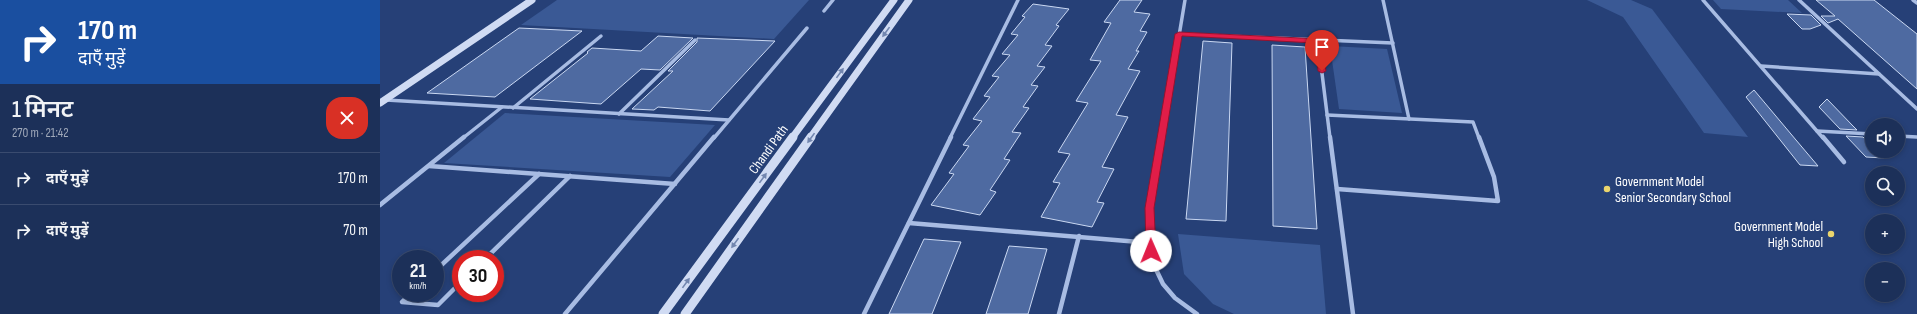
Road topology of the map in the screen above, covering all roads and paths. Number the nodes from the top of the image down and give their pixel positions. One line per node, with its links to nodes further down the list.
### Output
1 (532, 0): 21 (main road)
2 (833, 0): 12 (street)
3 (894, 0): 50 (main road, Chandi Path, one-way to 3)
4 (909, 0): 51 (main road, Chandi Path, one-way to 51)
5 (1018, 0): 40 (street)
6 (1184, 0): 14 (street)
7 (1383, 0): 18 (street)
8 (1703, 0): 19 (street)
9 (1799, 0): 20 (street)
10 (1913, 0): 11 (street)
11 (1917, 3)
12 (824, 10)
13 (807, 28): 28 (street)
14 (1179, 34): 17 (street); 42 (street)
15 (601, 36): 23 (street)
16 (695, 40): 25 (street)
17 (1318, 41): 18 (street); 26 (street)
18 (1393, 43): 27 (street)
19 (1760, 66): 20 (street); 29 (street)
20 (1879, 74): 24 (street)
21 (382, 102): 22 (street)
22 (502, 106): 23 (street); 34 (street)
23 (513, 108): 25 (street)
24 (1917, 109)
25 (619, 114): 28 (street)
26 (1327, 115): 27 (street); 38 (street)
27 (1409, 119): 38 (street)
28 (729, 120): 37 (street)
29 (1817, 131): 30 (street); 33 (street)
30 (1865, 134)
31 (1905, 136): 32 (street)
32 (1917, 137)
33 (1844, 162)
34 (429, 166): 35 (street); 39 (street)
35 (539, 174): 36 (street); 44 (street)
36 (570, 176): 37 (street); 43 (street)
37 (675, 184): 49 (street)
38 (1337, 189): 55 (street)
39 (380, 205)
40 (909, 223): 41 (street); 52 (street)
41 (1079, 236): 42 (street); 53 (street)
42 (1151, 243): 54 (street)
43 (494, 250)
44 (444, 263)
45 (452, 291): 46 (street)
46 (444, 299)
47 (402, 302): 48 (street)
48 (441, 302)
49 (565, 314)
50 (663, 314)
51 (685, 314)
52 (864, 314)
53 (1059, 314)
54 (1197, 314)
55 (1352, 314)

